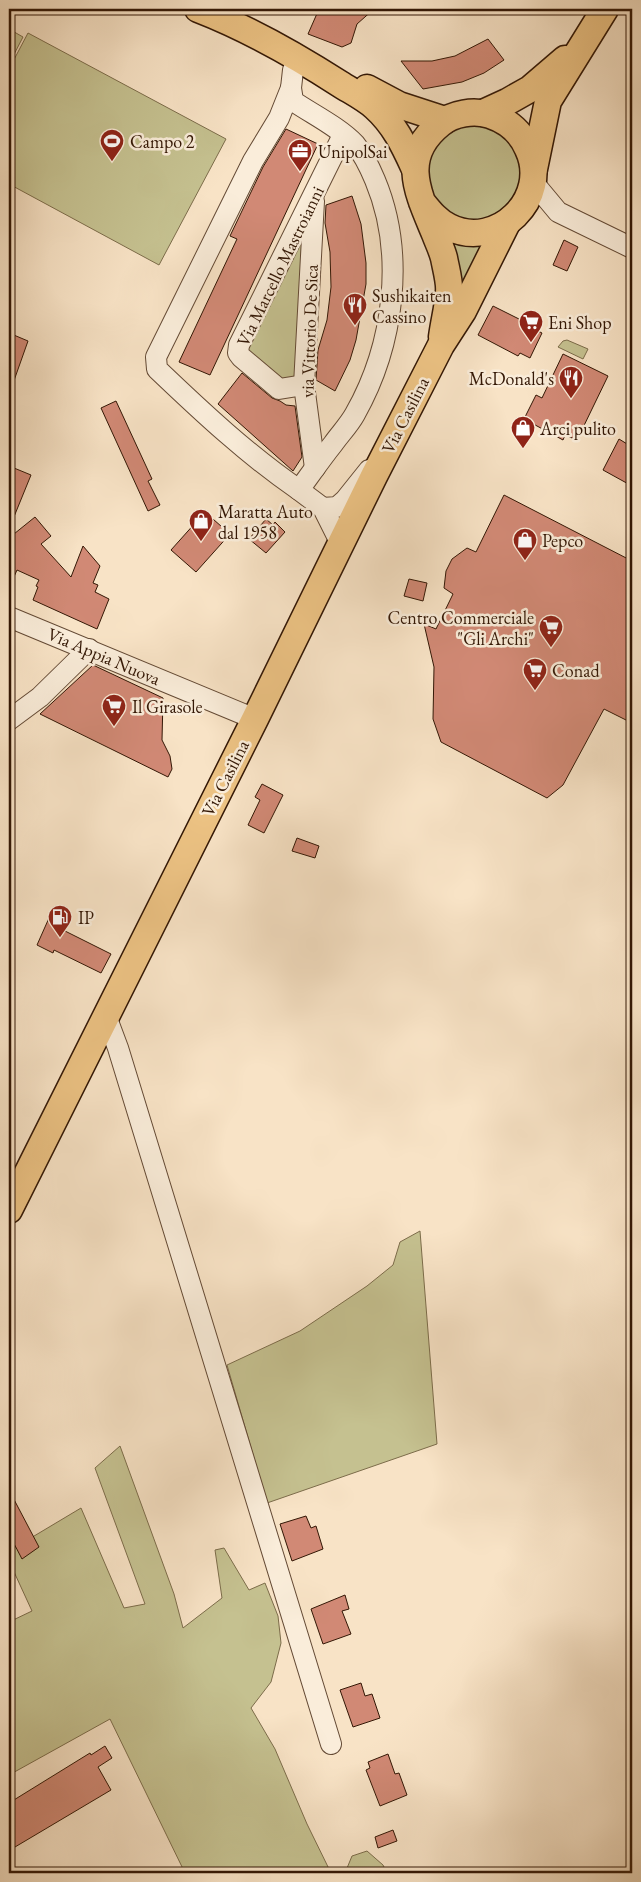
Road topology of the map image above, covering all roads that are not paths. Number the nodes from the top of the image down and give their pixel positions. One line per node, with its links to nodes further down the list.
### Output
1 (198, 9): 5 (main road)
2 (228, 9): 7 (main road)
3 (606, 9): 4 (main road)
4 (585, 43): 8 (main road); 12 (main road)
5 (306, 62): 6 (street); 7 (main road)
6 (291, 88): 10 (street); 22 (street)
7 (377, 101): 9 (main road); 11 (main road, Via Casilina)
8 (483, 113): 9 (main road, Via Casilina); 12 (main road, Via Casilina)
9 (444, 120): 11 (main road, Via Casilina)
10 (343, 135): 13 (street, Via Marcello Mastroianni); 21 (street)
11 (414, 167): 14 (main road, Via Casilina)
12 (533, 177): 15 (street); 16 (main road, Via Casilina)
13 (314, 194): 19 (street, via Vittorio De Sica); 19 (street, Via Marcello Mastroianni)
14 (422, 202): 16 (main road, Via Casilina); 18 (main road, Via Casilina)
15 (558, 212): 16 (street); 17 (street)
16 (513, 217): 18 (main road, Via Casilina)
17 (632, 248)
18 (441, 345): 20 (main road, Via Casilina)
19 (304, 386): 21 (street, via Vittorio De Sica)
20 (391, 444): 23 (street); 24 (main road, Via Casilina)
21 (315, 468): 22 (street)
22 (299, 490): 23 (street)
23 (323, 508): 24 (street)
24 (341, 544): 28 (main road, Via Casilina)
25 (9, 617): 26 (street, Via Appia Nuova)
26 (89, 649): 27 (street); 28 (street, Via Appia Nuova)
27 (9, 720)
28 (255, 720): 29 (main road, Via Casilina)
29 (106, 1016): 30 (main road, Via Casilina); 31 (street)
30 (9, 1210)
31 (331, 1744)

